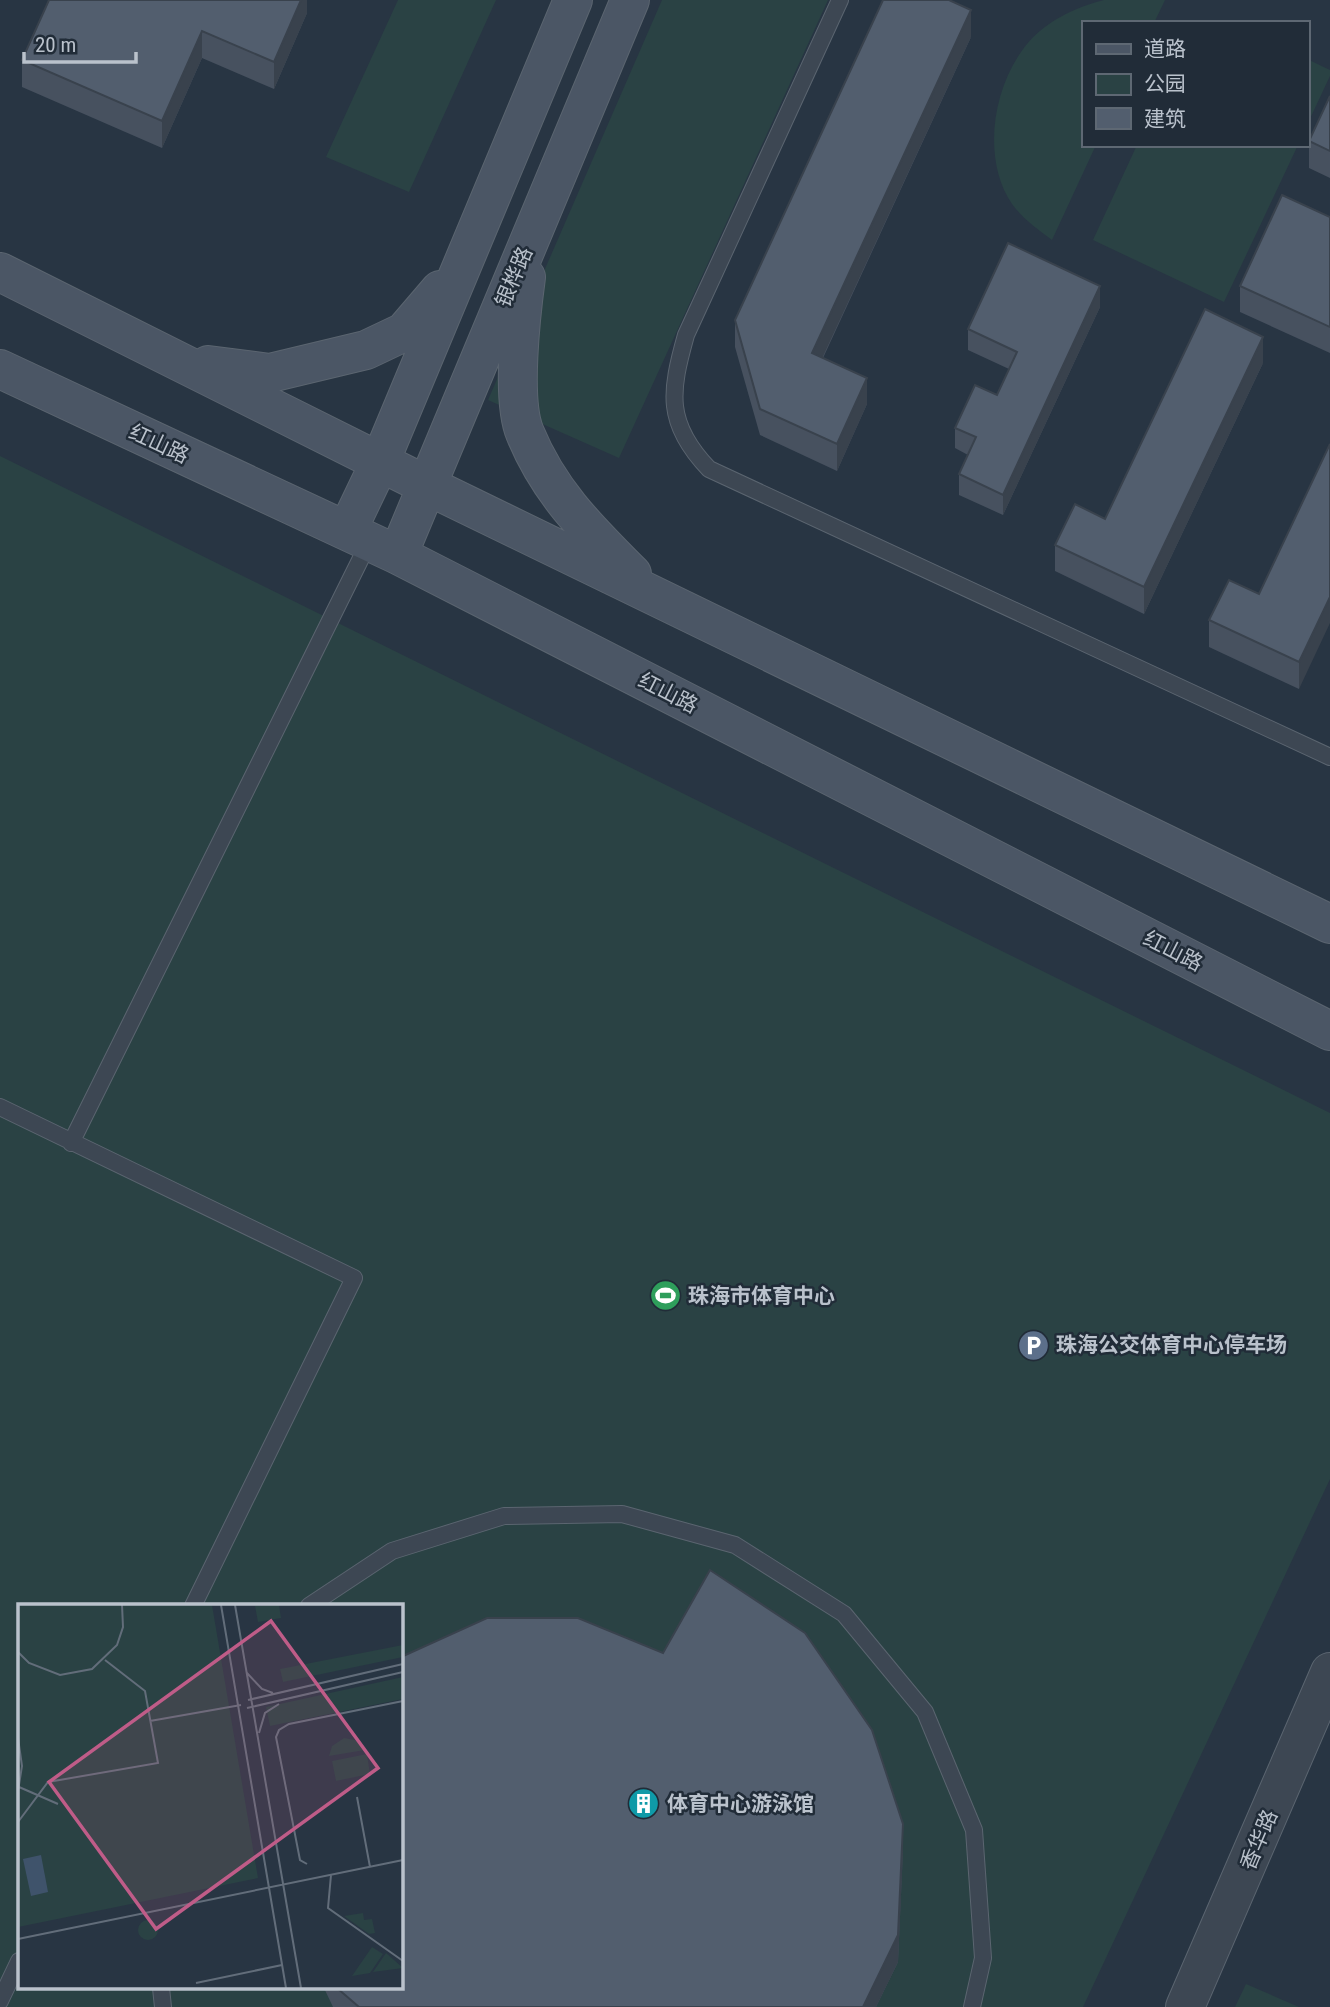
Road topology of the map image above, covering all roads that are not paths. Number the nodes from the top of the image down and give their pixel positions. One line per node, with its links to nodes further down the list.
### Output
1 (573, 0): 4 (main road)
2 (630, 0): 5 (main road, 银桦路)
3 (840, 0): 13 (lane)
4 (483, 212): 7 (main road); 9 (main road)
5 (534, 230): 10 (main road, 银桦路); 12 (main road)
6 (0, 272): 7 (main road)
7 (178, 361): 9 (main road)
8 (0, 369): 11 (main road, 红山路)
9 (380, 462): 10 (main road); 11 (main road)
10 (426, 485): 11 (main road, 银桦路); 12 (main road)
11 (371, 543): 15 (main road, 红山路); 17 (lane)
12 (652, 594): 14 (main road)
13 (1330, 757)
14 (1330, 924)
15 (1330, 1031)
16 (0, 1107): 17 (lane)
17 (72, 1143): 18 (lane)
18 (194, 1604)
19 (312, 1604): 23 (lane)
20 (1330, 1672): 24 (street, 香华路)
21 (18, 1963): 22 (lane)
22 (0, 2001)
23 (972, 2007)
24 (1185, 2007)

